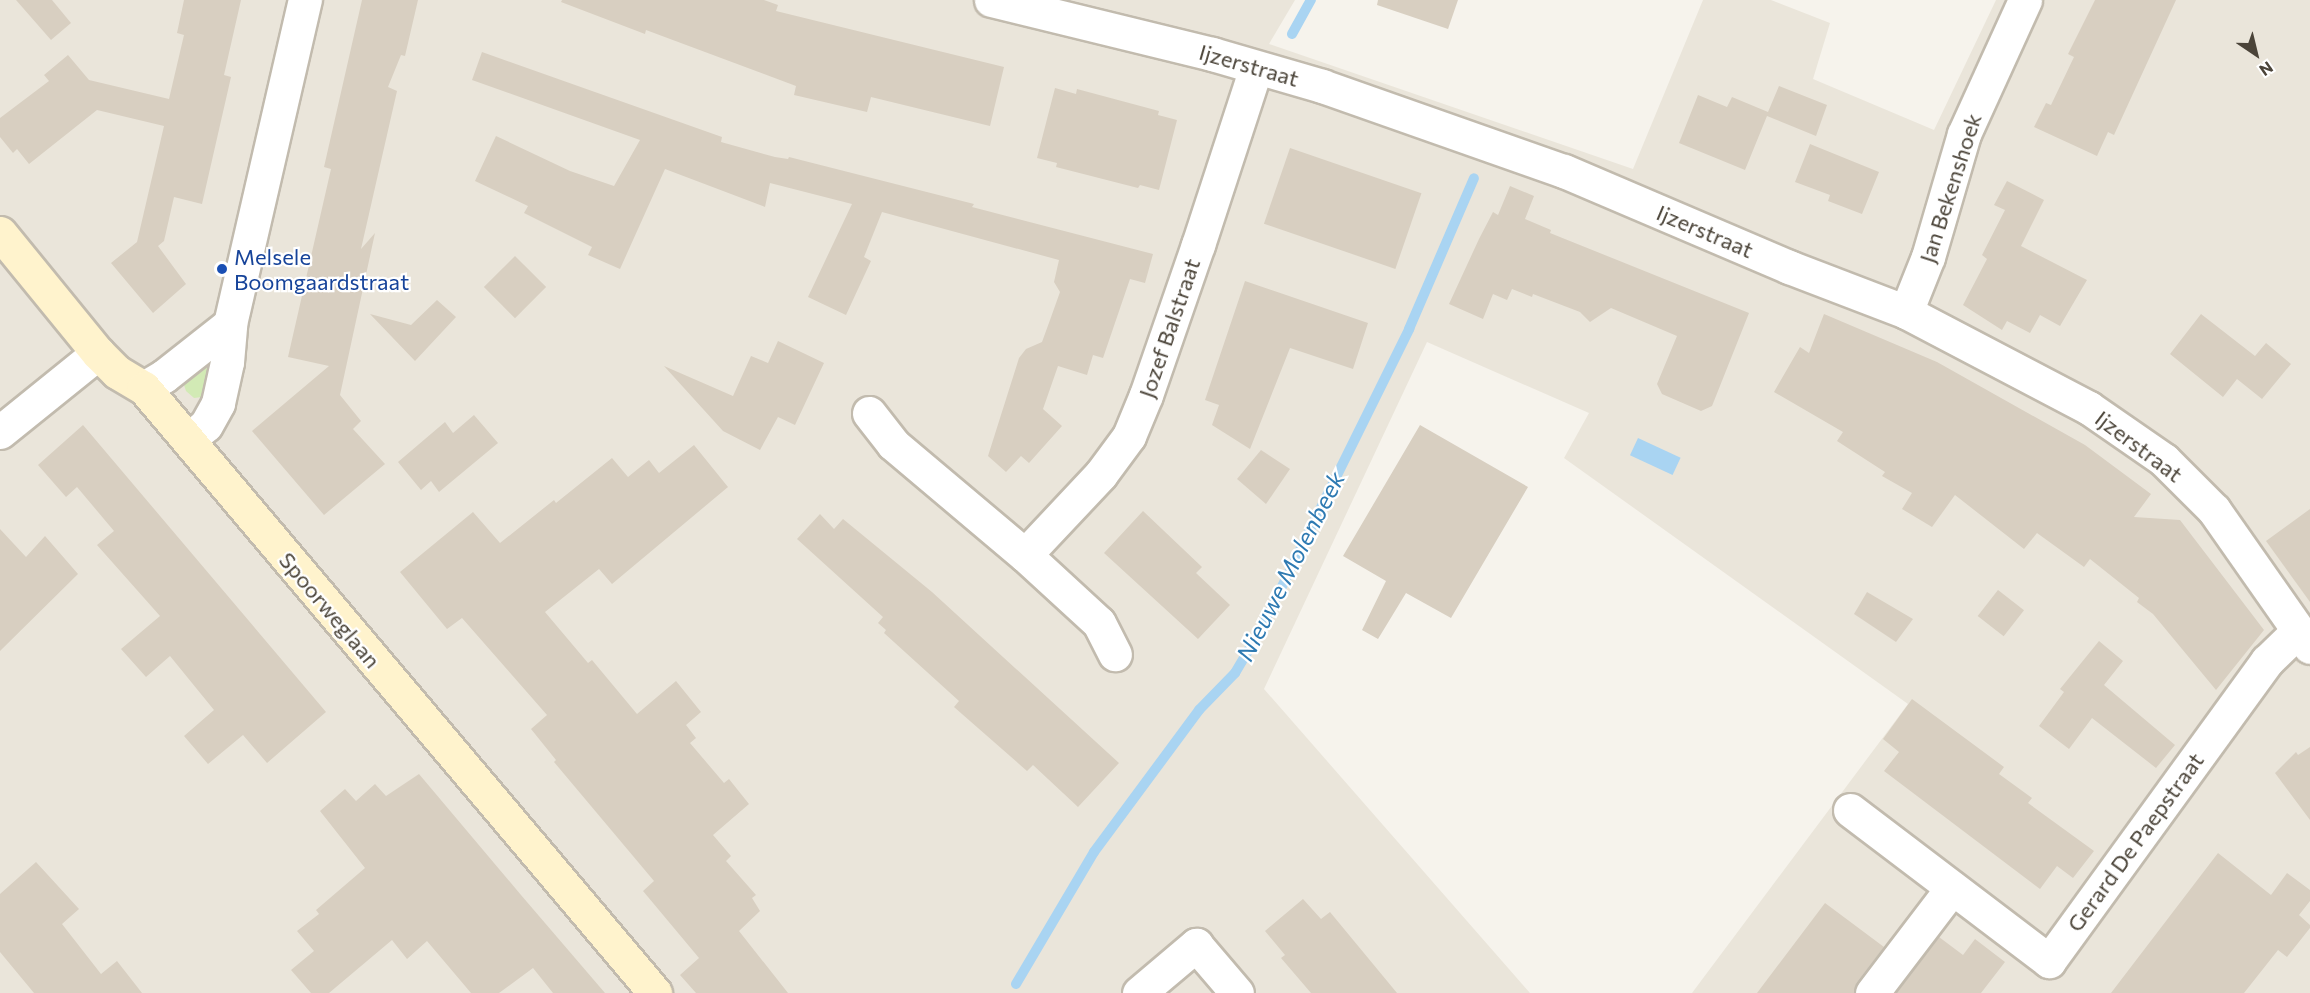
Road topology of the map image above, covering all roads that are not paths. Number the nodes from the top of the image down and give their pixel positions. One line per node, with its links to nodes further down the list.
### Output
1 (305, 0): 8 (street)
2 (991, 0): 4 (street, Ijzerstraat)
3 (2025, 0): 7 (street, Jan Bekenshoek)
4 (1090, 13): 5 (street, Ijzerstraat)
5 (1256, 68): 7 (street, Ijzerstraat); 14 (street, Jozef Balstraat)
6 (0, 233): 9 (street, Spoorweglaan)
7 (1906, 312): 15 (street, Ijzerstraat)
8 (230, 324): 10 (street); 13 (street)
9 (98, 352): 10 (street, Spoorweglaan); 12 (street)
10 (144, 388): 13 (street, Spoorweglaan)
11 (869, 413): 14 (street)
12 (0, 432)
13 (188, 440): 19 (street, Spoorweglaan)
14 (1025, 555): 16 (street)
15 (2304, 639): 18 (street, Gerard De Paepstraat)
16 (1115, 654)
17 (1851, 810): 18 (street, Gerard De Paepstraat)
18 (1952, 888): 22 (street)
19 (655, 993)
20 (1139, 993): 21 (street)
21 (1237, 993)
22 (1872, 993)

